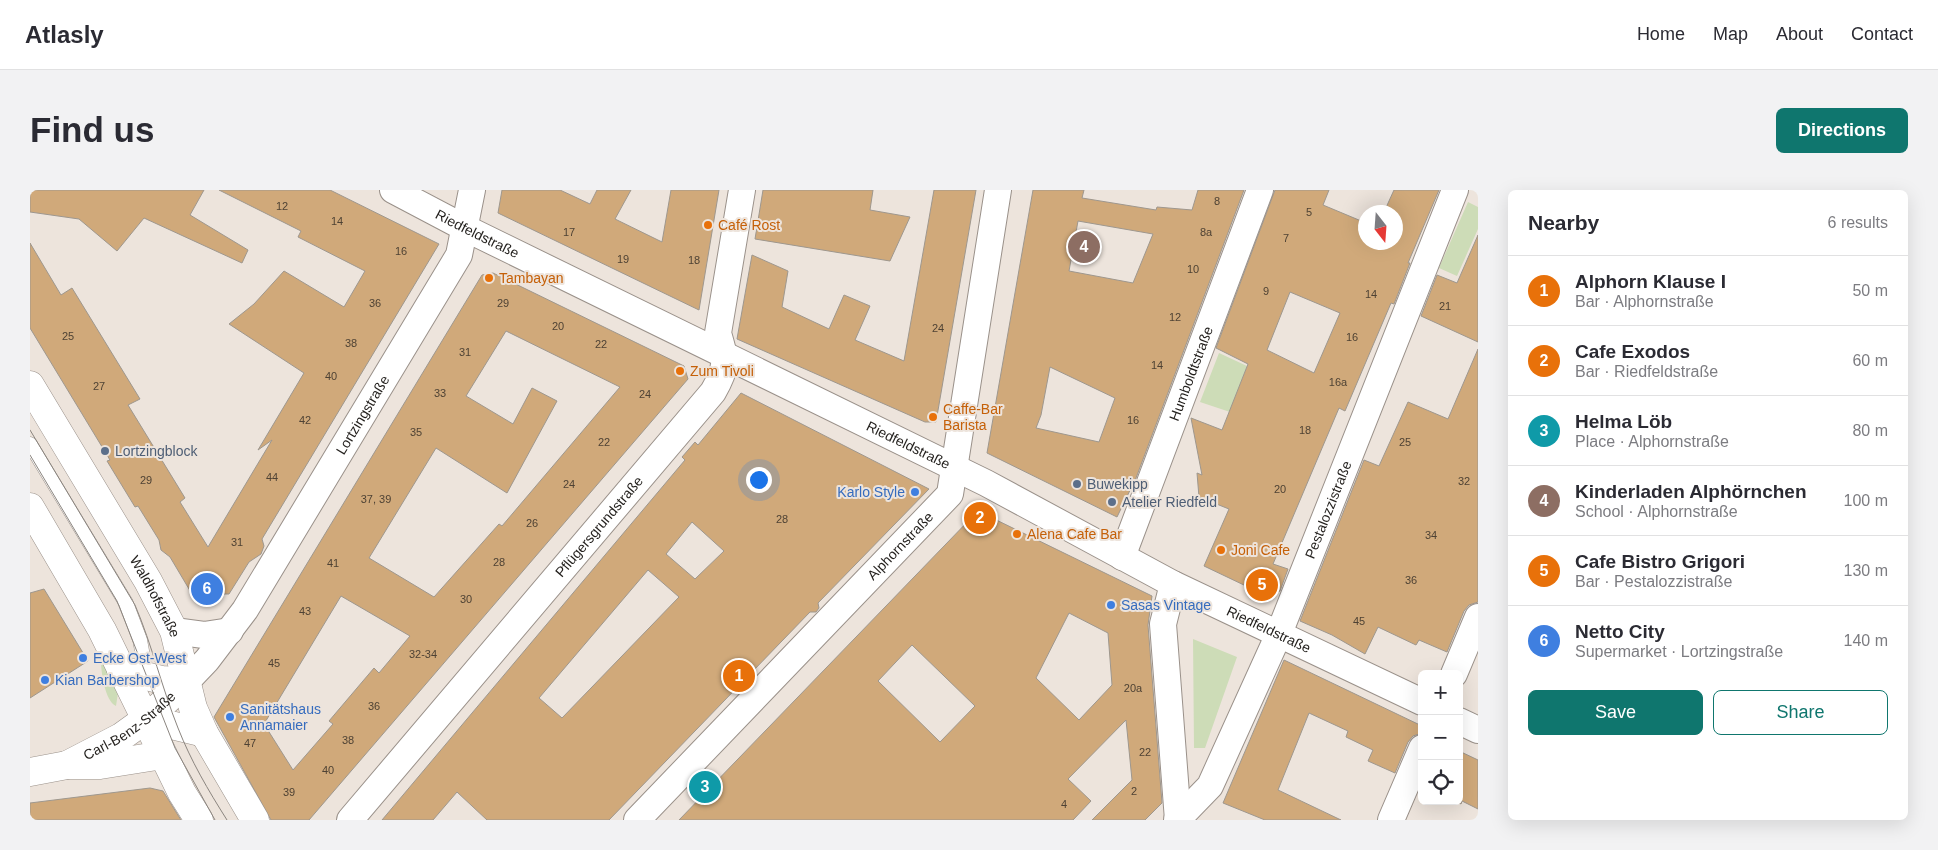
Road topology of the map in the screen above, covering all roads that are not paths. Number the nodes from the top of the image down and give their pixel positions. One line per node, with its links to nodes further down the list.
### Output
1 (393, 190): 7 (street, Riedfeldstraße)
2 (472, 190): 7 (street, Lortzingstraße)
3 (742, 190): 8 (street, Pflügersgrundstraße)
4 (998, 190): 11 (street, Alphornstraße)
5 (1260, 190): 13 (street, Humboldtstraße)
6 (1455, 190): 18 (street, Pestalozzistraße)
7 (465, 228): 8 (street, Riedfeldstraße); 17 (street, Lortzingstraße)
8 (724, 353): 11 (street, Riedfeldstraße); 34 (street, Pflügersgrundstraße)
9 (30, 385): 16 (street, Waldhofstraße)
10 (30, 444): 20 (lane)
11 (954, 468): 13 (street, Riedfeldstraße); 35 (street, Alphornstraße)
12 (30, 507): 20 (street)
13 (1122, 557): 14 (street, Riedfeldstraße)
14 (1173, 584): 18 (street, Riedfeldstraße); 31 (street)
15 (1478, 617): 19 (street)
16 (174, 631): 17 (street); 21 (street, Waldhofstraße)
17 (230, 631): 21 (street, Lortzingstraße)
18 (1278, 636): 22 (street, Riedfeldstraße); 31 (street, Pestalozzistraße)
19 (1456, 670)
20 (134, 673): 21 (street); 23 (street)
21 (186, 682): 23 (street, Carl-Benz-Straße); 26 (street, Waldhofstraße)
22 (1418, 700)
23 (146, 719): 26 (street); 27 (street); 29 (street, Carl-Benz-Straße)
24 (1463, 723): 25 (street)
25 (1478, 730)
26 (204, 733): 33 (street, Waldhofstraße)
27 (164, 755): 29 (street, Carl-Benz-Straße); 32 (street)
28 (1418, 757): 36 (street)
29 (67, 765): 30 (street, Carl-Benz-Straße)
30 (30, 772)
31 (1178, 819)
32 (199, 820)
33 (255, 820)
34 (350, 820)
35 (637, 820)
36 (1391, 820)

